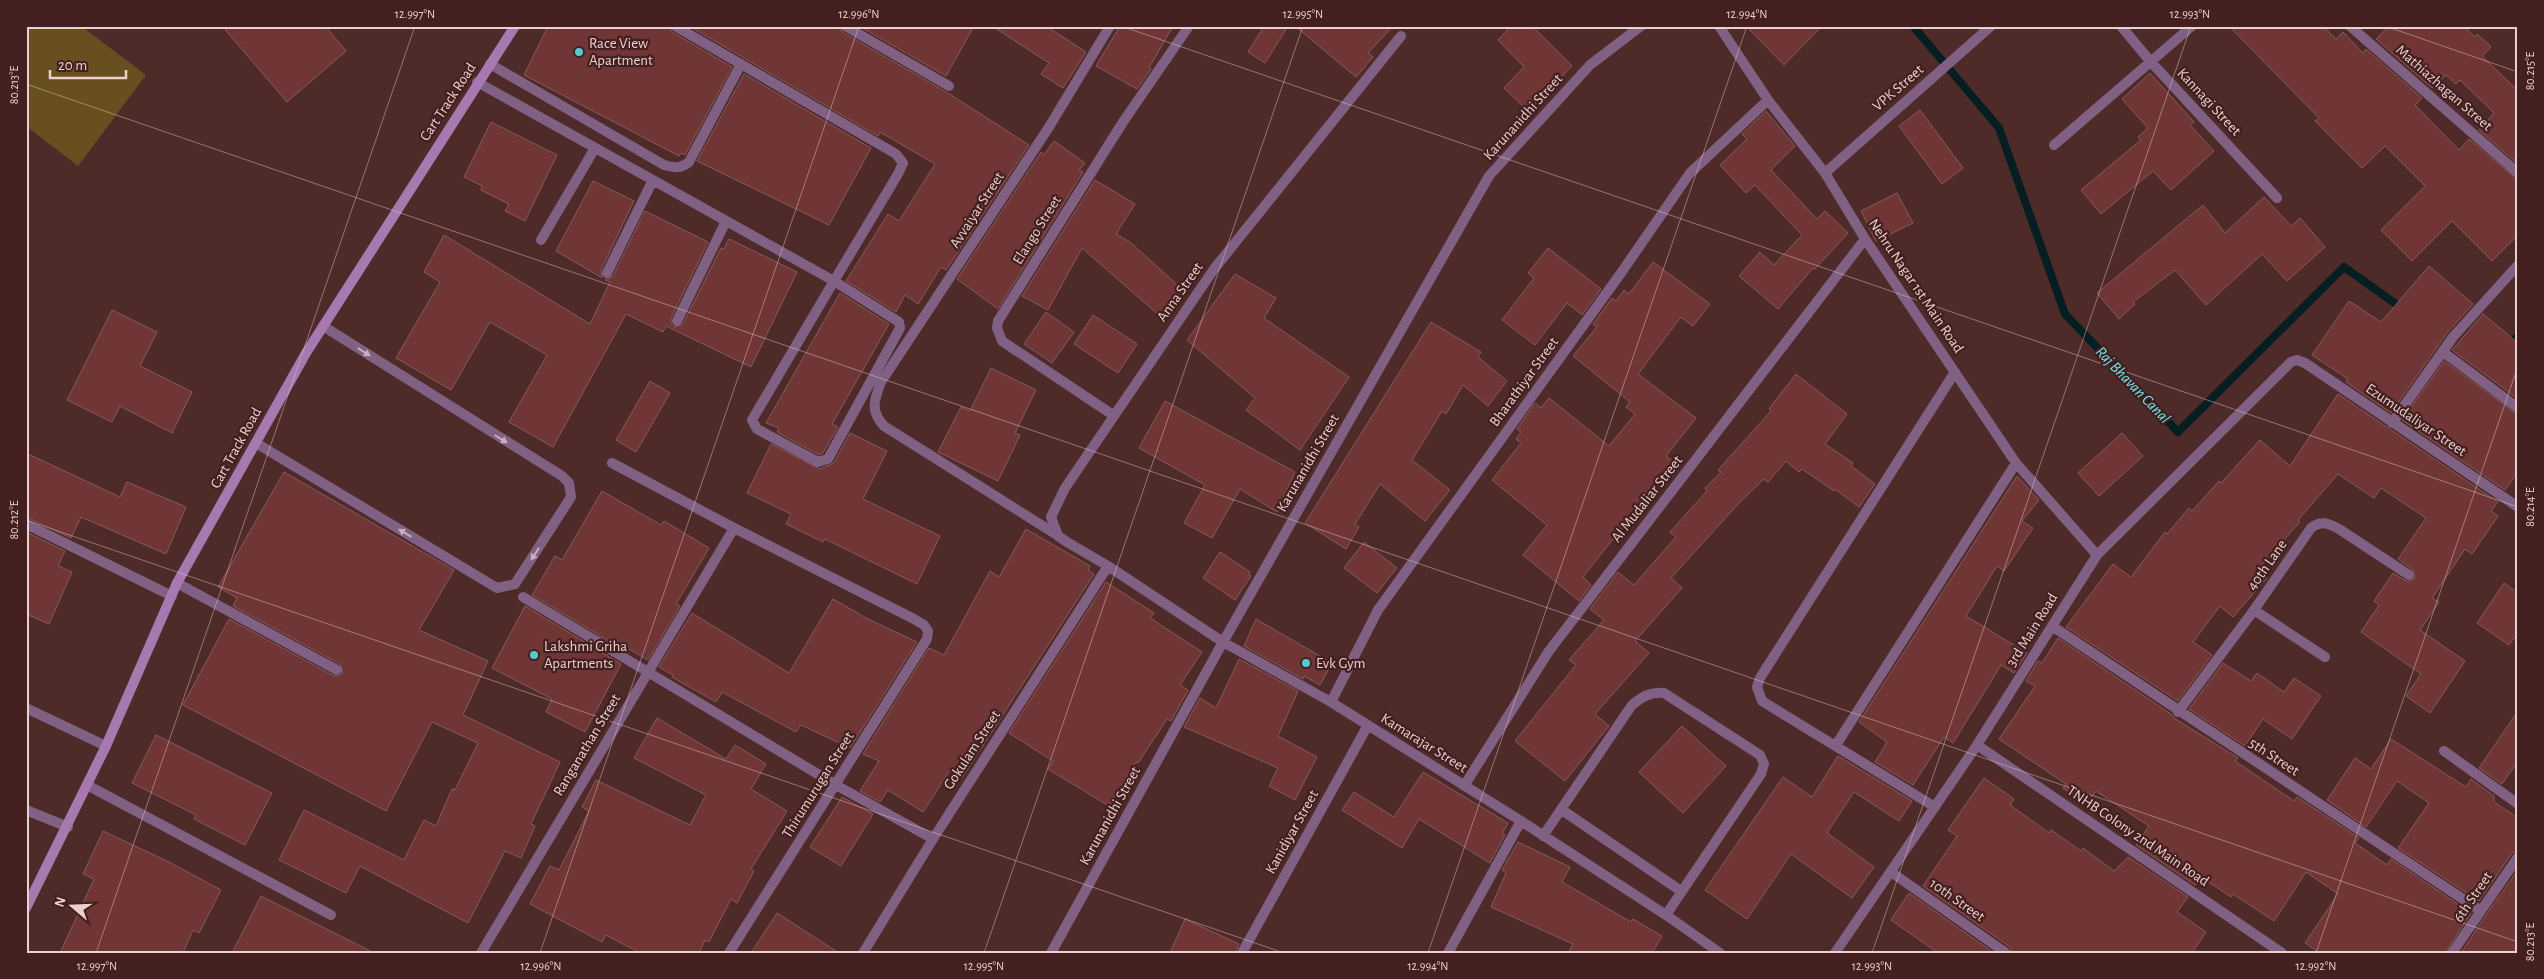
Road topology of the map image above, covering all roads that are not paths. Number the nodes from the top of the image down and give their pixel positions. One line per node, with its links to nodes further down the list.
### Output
1 (515, 26): 14 (street, Cart Track Road)
2 (676, 26): 15 (street)
3 (844, 26): 17 (street)
4 (1110, 26): 45 (street, Avvaiyar Street)
5 (1189, 26): 37 (street, Elango Street)
6 (1641, 26): 54 (street, Karunanidhi Street)
7 (1719, 26): 18 (street, Nehru Nagar 1st Main Road)
8 (1991, 26): 22 (street, VPK Street)
9 (2121, 26): 13 (street, Kannagi Street)
10 (2192, 26): 13 (street)
11 (2350, 26): 21 (street, Mathiazhagan Street)
12 (1401, 36): 37 (street, Anna Street)
13 (2150, 61): 19 (street); 24 (street, Kannagi Street)
14 (490, 64): 15 (street); 16 (street, Cart Track Road)
15 (742, 64): 30 (street)
16 (477, 82): 20 (street); 32 (street, Cart Track Road)
17 (948, 86)
18 (1768, 100): 22 (street, Nehru Nagar 1st Main Road); 58 (street, Bharathiyar Street)
19 (2054, 145)
20 (594, 148): 23 (street); 27 (street)
21 (2518, 172)
22 (1825, 173): 26 (street, Nehru Nagar 1st Main Road)
23 (653, 180): 25 (street); 29 (street)
24 (2278, 198)
25 (726, 221): 30 (street); 31 (street)
26 (1865, 239): 35 (street, Nehru Nagar 1st Main Road); 68 (street, Al Mudaliar Street)
27 (541, 240)
28 (2518, 265): 33 (street)
29 (607, 273)
30 (834, 281): 30 (street)
31 (677, 321)
32 (323, 326): 39 (street, Cart Track Road); 39 (street, one-way to 39)
33 (2443, 352): 36 (street); 38 (street)
34 (2296, 360): 38 (street, Ezumudaliyar Street); 46 (street, 3rd Main Road)
35 (1955, 372): 41 (street, Nehru Nagar 1st Main Road); 63 (street)
36 (2518, 407)
37 (1113, 415): 45 (street, Anna Street)
38 (2392, 423): 42 (street, Ezumudaliyar Street)
39 (256, 443): 49 (street, Cart Track Road)
40 (612, 462): 44 (street)
41 (2016, 463): 46 (street, Nehru Nagar 1st Main Road); 63 (street)
42 (2518, 507)
43 (26, 524): 50 (street)
44 (734, 528): 57 (street, Ranganathan Street); 67 (street, Thirumurugan Street)
45 (1058, 536): 47 (street)
46 (2097, 555): 53 (street, 3rd Main Road)
47 (1108, 566): 54 (street, Kamarajar Street); 76 (street, Gokulam Street)
48 (2409, 575): 52 (street, 40th Lane)
49 (177, 583): 50 (street, Cart Track Road); 56 (street)
50 (172, 596): 64 (street, Cart Track Road)
51 (522, 597): 57 (street)
52 (2254, 610): 55 (street); 60 (street, 40th Lane)
53 (2052, 626): 60 (street, 5th Street); 62 (street, 3rd Main Road)
54 (1223, 642): 58 (street, Kamarajar Street); 87 (street, Karunanidhi Street)
55 (2325, 657)
56 (337, 670)
57 (647, 672): 67 (street); 84 (street, Ranganathan Street)
58 (1331, 702): 61 (street, Kamarajar Street)
59 (26, 708): 64 (street)
60 (2178, 712): 81 (street, 5th Street)
61 (1368, 725): 68 (street, Kamarajar Street); 88 (street, Kanidiyar Street)
62 (1977, 744): 70 (street, 3rd Main Road); 93 (street, TNHB Colony 2nd Main Road)
63 (1836, 745): 70 (street)
64 (106, 746): 66 (street, Cart Track Road)
65 (2444, 751): 69 (street)
66 (88, 785): 74 (street, Cart Track Road); 83 (street)
67 (836, 785): 76 (street); 85 (street, Thirumurugan Street)
68 (1464, 786): 73 (street, Kamarajar Street)
69 (2518, 804)
70 (1935, 807): 78 (street, 3rd Main Road)
71 (26, 810): 74 (street)
72 (1562, 810): 75 (street); 79 (street); 79 (street)
73 (1521, 821): 75 (street, Kamarajar Street); 89 (street)
74 (68, 827): 80 (street, Cart Track Road)
75 (1543, 836): 82 (street, Kamarajar Street)
76 (933, 839): 86 (street, Gokulam Street)
77 (2518, 857): 81 (street, 6th Street)
78 (1891, 872): 91 (street, 3rd Main Road); 92 (street, 10th Street)
79 (1681, 891): 82 (street)
80 (26, 908)
81 (2481, 911): 94 (street, 6th Street)
82 (1666, 914): 90 (street, Kamarajar Street)
83 (331, 915)
84 (484, 952)
85 (729, 953)
86 (863, 953)
87 (1051, 953)
88 (1242, 953)
89 (1448, 953)
90 (1720, 953)
91 (1835, 953)
92 (2006, 953)
93 (2282, 953)
94 (2452, 953)

